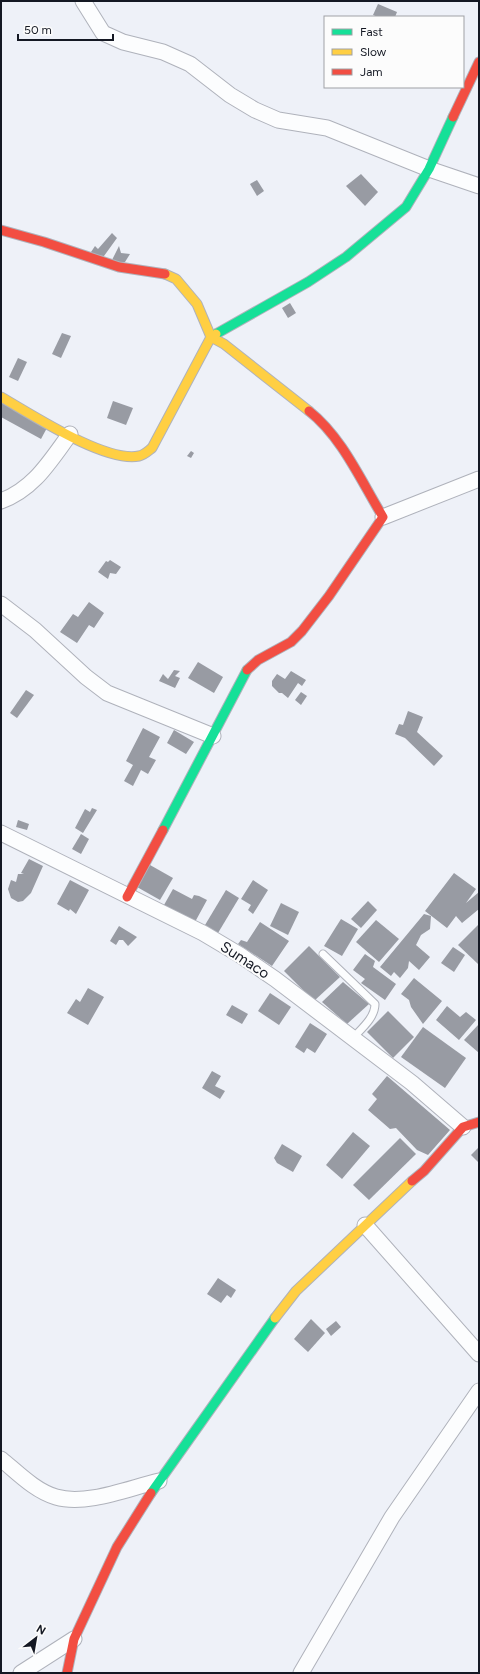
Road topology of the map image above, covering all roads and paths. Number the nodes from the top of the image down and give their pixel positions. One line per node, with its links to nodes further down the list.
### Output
1 (83, 1): 3 (street)
2 (479, 62): 3 (street)
3 (429, 169): 4 (street); 6 (street)
4 (479, 186)
5 (1, 230): 6 (street)
6 (211, 337): 8 (street); 11 (street)
7 (1, 397): 8 (street)
8 (70, 434): 10 (street)
9 (479, 479): 11 (street)
10 (1, 501)
11 (382, 517): 13 (street)
12 (1, 604): 13 (street)
13 (213, 736): 15 (street)
14 (1, 833): 15 (street, Sumaco)
15 (126, 897): 17 (street, Sumaco)
16 (323, 954): 17 (lane)
17 (352, 1039): 19 (street, Sumaco)
18 (479, 1122): 19 (street)
19 (463, 1127): 20 (street)
20 (365, 1225): 21 (street); 24 (street)
21 (479, 1354)
22 (479, 1391): 28 (street)
23 (1, 1459): 24 (street)
24 (159, 1481): 25 (street)
25 (74, 1639): 26 (street); 27 (street)
26 (21, 1673)
27 (67, 1673)
28 (301, 1673)

